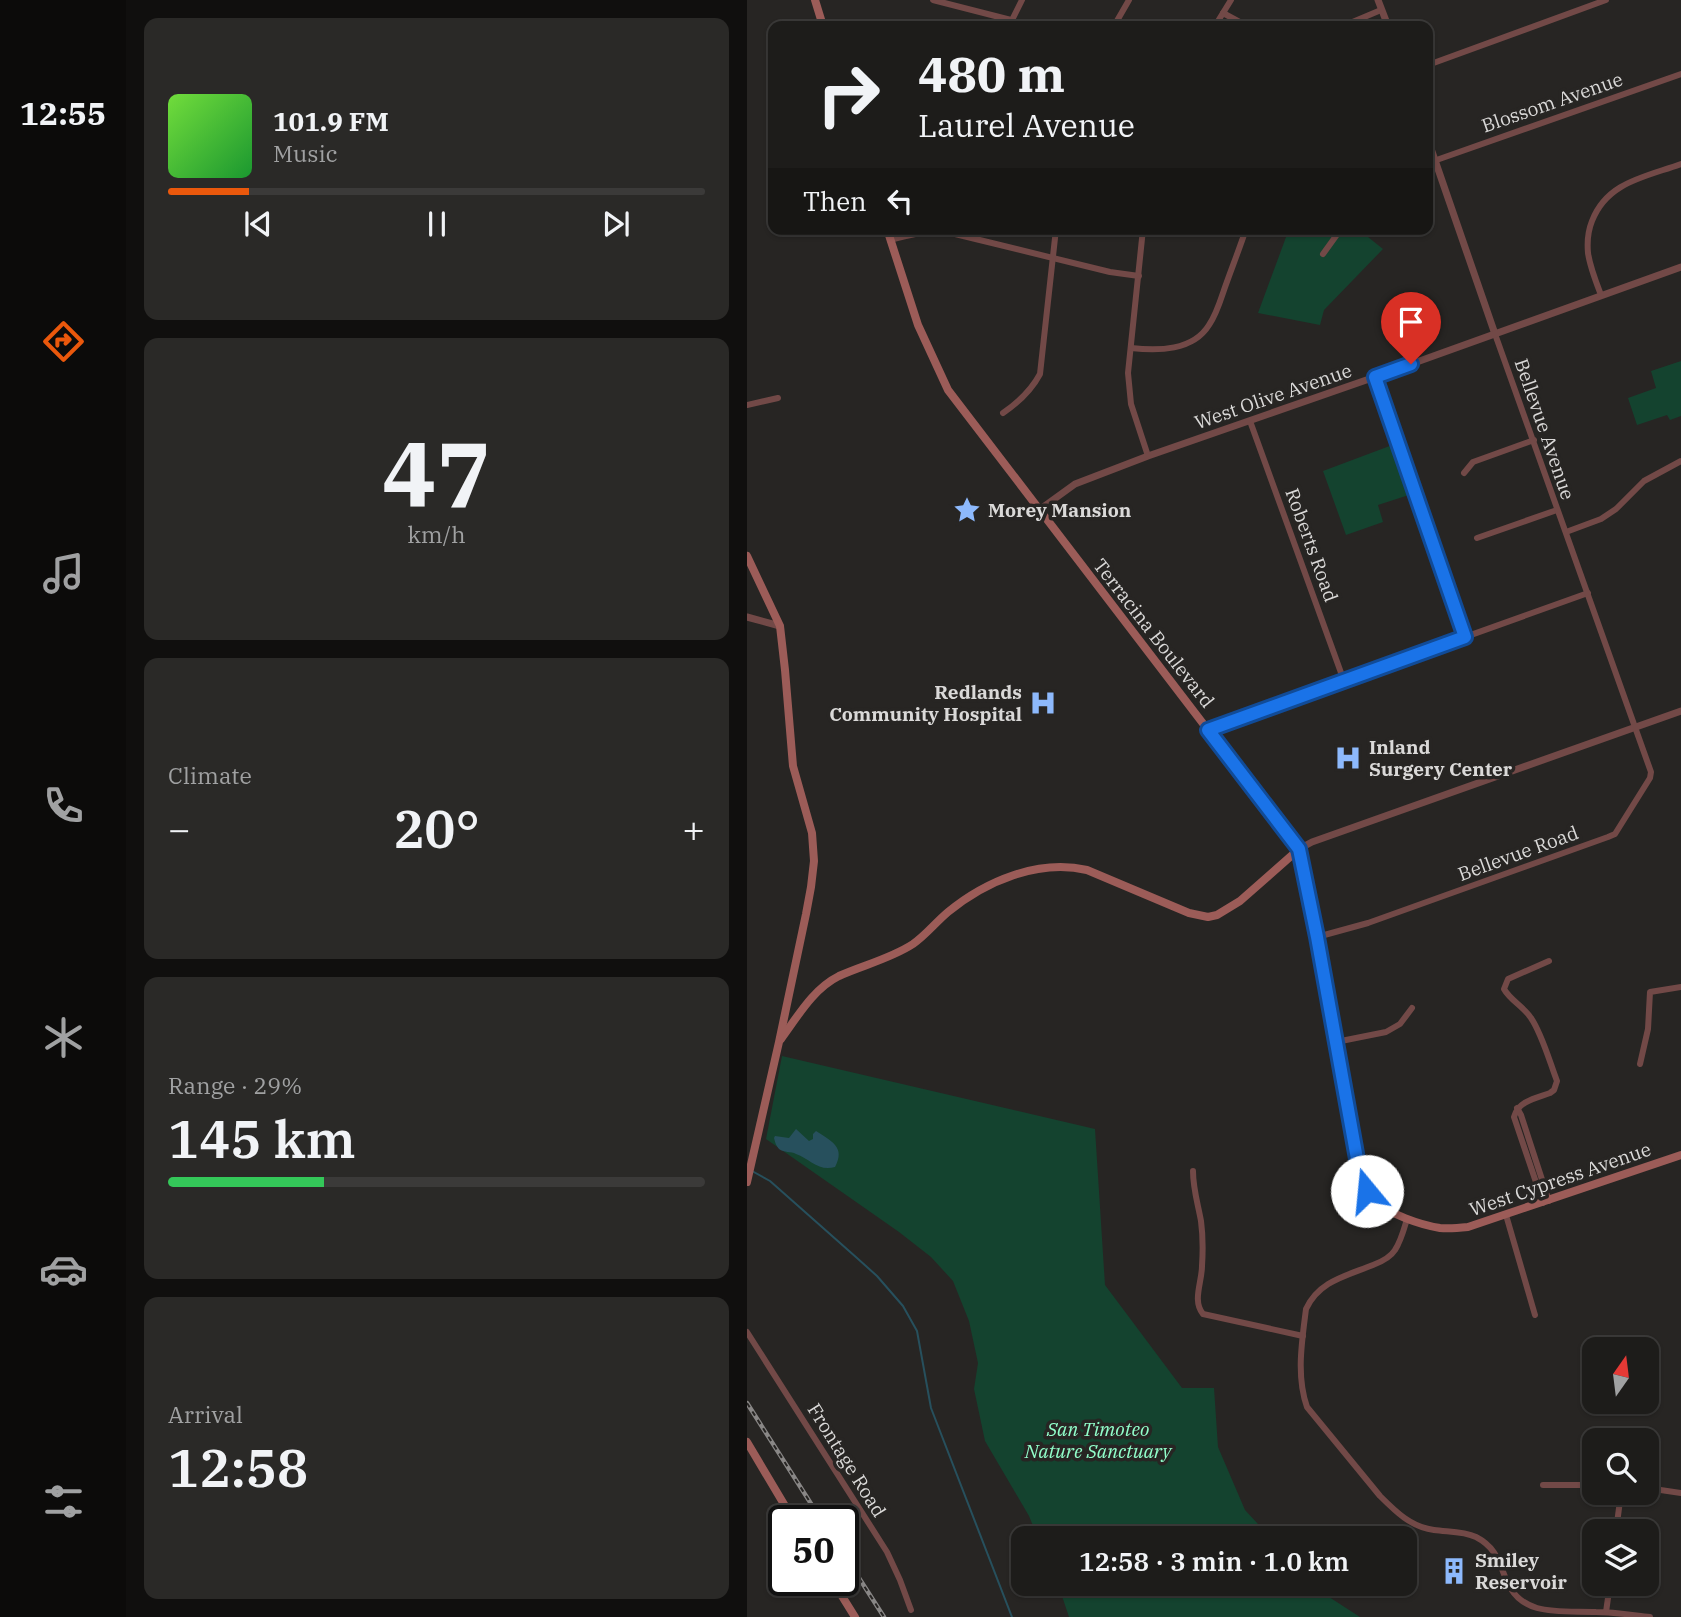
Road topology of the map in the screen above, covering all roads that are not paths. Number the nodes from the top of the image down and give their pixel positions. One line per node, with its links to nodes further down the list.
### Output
1 (815, 0): 10 (main road)
2 (933, 0): 11 (street)
3 (1022, 0): 12 (street)
4 (1129, 0): 13 (street)
5 (1231, 0): 9 (street)
6 (1378, 0): 8 (street)
7 (1606, 0): 18 (street)
8 (1381, 10): 16 (street); 17 (street)
9 (1224, 13): 14 (street); 15 (street)
10 (821, 21)
11 (1003, 21)
12 (1011, 21)
13 (1117, 21)
14 (1218, 21)
15 (1238, 21)
16 (1355, 21)
17 (1385, 21)
18 (1433, 63)
19 (1681, 74): 20 (street, Blossom Avenue)
20 (1433, 161)
21 (1681, 164): 35 (street)
22 (1433, 167): 36 (street, Bellevue Avenue)
23 (889, 235): 30 (main road, Terracina Boulevard)
24 (909, 235): 30 (street)
25 (972, 235): 32 (street)
26 (1056, 235): 32 (street)
27 (1142, 235): 34 (street)
28 (1244, 235): 37 (street)
29 (1337, 235): 31 (street)
30 (891, 240): 47 (main road, Terracina Boulevard)
31 (1323, 254)
32 (1054, 258): 34 (street); 41 (street)
33 (1681, 267): 35 (street, West Olive Avenue)
34 (1139, 276): 37 (street)
35 (1601, 295): 36 (street, West Olive Avenue)
36 (1495, 334): 38 (street, West Olive Avenue); 43 (street, Bellevue Avenue)
37 (1131, 348): 44 (street)
38 (1375, 377): 42 (street, West Olive Avenue); 55 (street)
39 (778, 398): 40 (street)
40 (747, 405)
41 (1003, 413)
42 (1250, 421): 44 (street, West Olive Avenue); 56 (street, Roberts Road)
43 (1534, 440): 46 (street); 48 (street, Bellevue Avenue)
44 (1148, 456): 47 (street, West Olive Avenue)
45 (1681, 461): 49 (street)
46 (1464, 473)
47 (1039, 510): 59 (main road, Terracina Boulevard)
48 (1557, 510): 49 (street, Bellevue Avenue); 50 (street)
49 (1566, 532): 52 (street, Bellevue Avenue)
50 (1477, 538)
51 (747, 556): 54 (main road)
52 (1588, 593): 55 (street); 58 (street, Bellevue Avenue)
53 (747, 617): 54 (street)
54 (780, 626): 65 (main road)
55 (1465, 637): 56 (street)
56 (1344, 681): 59 (street)
57 (1681, 710): 58 (street)
58 (1635, 727): 60 (street); 61 (street, Bellevue Road)
59 (1208, 730): 60 (main road, Terracina Boulevard)
60 (1299, 849): 61 (main road, Terracina Boulevard); 65 (main road)
61 (1317, 937): 66 (main road, Terracina Boulevard)
62 (1549, 961): 71 (street)
63 (1681, 987): 67 (street)
64 (1412, 1008): 66 (street)
65 (779, 1042): 70 (main road)
66 (1336, 1042): 73 (main road, Terracina Boulevard)
67 (1640, 1064)
68 (1681, 1155): 71 (main road, West Cypress Avenue)
69 (1193, 1171): 76 (street)
70 (747, 1182)
71 (1546, 1202): 72 (main road, West Cypress Avenue)
72 (1506, 1215): 73 (main road, West Cypress Avenue); 74 (street)
73 (1407, 1219): 76 (street)
74 (1535, 1315)
75 (747, 1332): 87 (street, Frontage Road)
76 (1303, 1336): 88 (street)
77 (747, 1442): 79 (main road)
78 (747, 1450): 79 (main road)
79 (765, 1475): 84 (main road)
80 (1543, 1485): 81 (street)
81 (1582, 1485)
82 (1659, 1490): 83 (street)
83 (1681, 1493)
84 (784, 1505)
85 (842, 1596): 89 (main road)
86 (1608, 1596): 88 (street)
87 (911, 1610)
88 (1606, 1612): 90 (street)
89 (855, 1617)
90 (1650, 1617)

